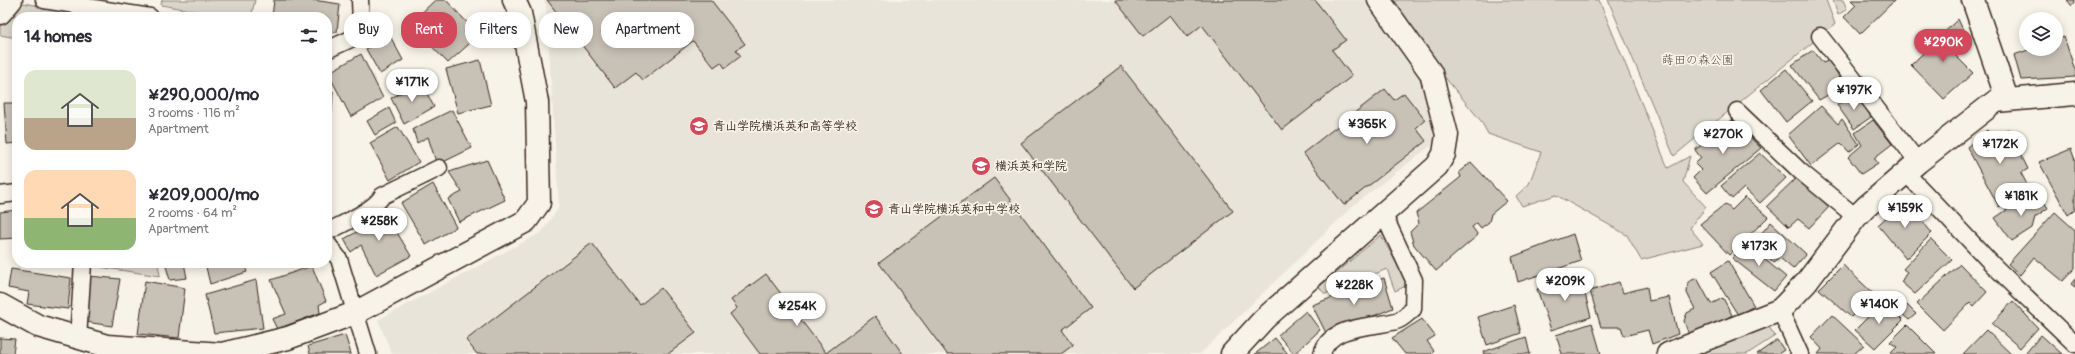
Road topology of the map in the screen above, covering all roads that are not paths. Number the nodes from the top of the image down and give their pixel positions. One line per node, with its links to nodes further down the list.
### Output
1 (11, 0): 8 (street)
2 (44, 0): 7 (lane)
3 (360, 0): 10 (lane)
4 (514, 0): 25 (street)
5 (1379, 0): 18 (street)
6 (1973, 0): 12 (street)
7 (119, 12)
8 (0, 13)
9 (1820, 36): 15 (lane)
10 (332, 48)
11 (2075, 94): 12 (street)
12 (2007, 99): 15 (street)
13 (1737, 111): 19 (lane)
14 (439, 168): 20 (lane)
15 (1912, 168): 19 (street); 27 (lane)
16 (12, 194): 17 (lane)
17 (0, 195)
18 (1383, 213): 29 (street); 30 (lane)
19 (1856, 217): 24 (street)
20 (332, 229)
21 (332, 249): 25 (lane)
22 (83, 268): 26 (lane)
23 (0, 305): 26 (street)
24 (1780, 310): 31 (street); 32 (lane)
25 (355, 313): 26 (street); 28 (lane)
26 (78, 338)
27 (2075, 344)
28 (368, 354)
29 (1232, 354)
30 (1322, 354)
31 (1668, 354)
32 (1800, 354)

